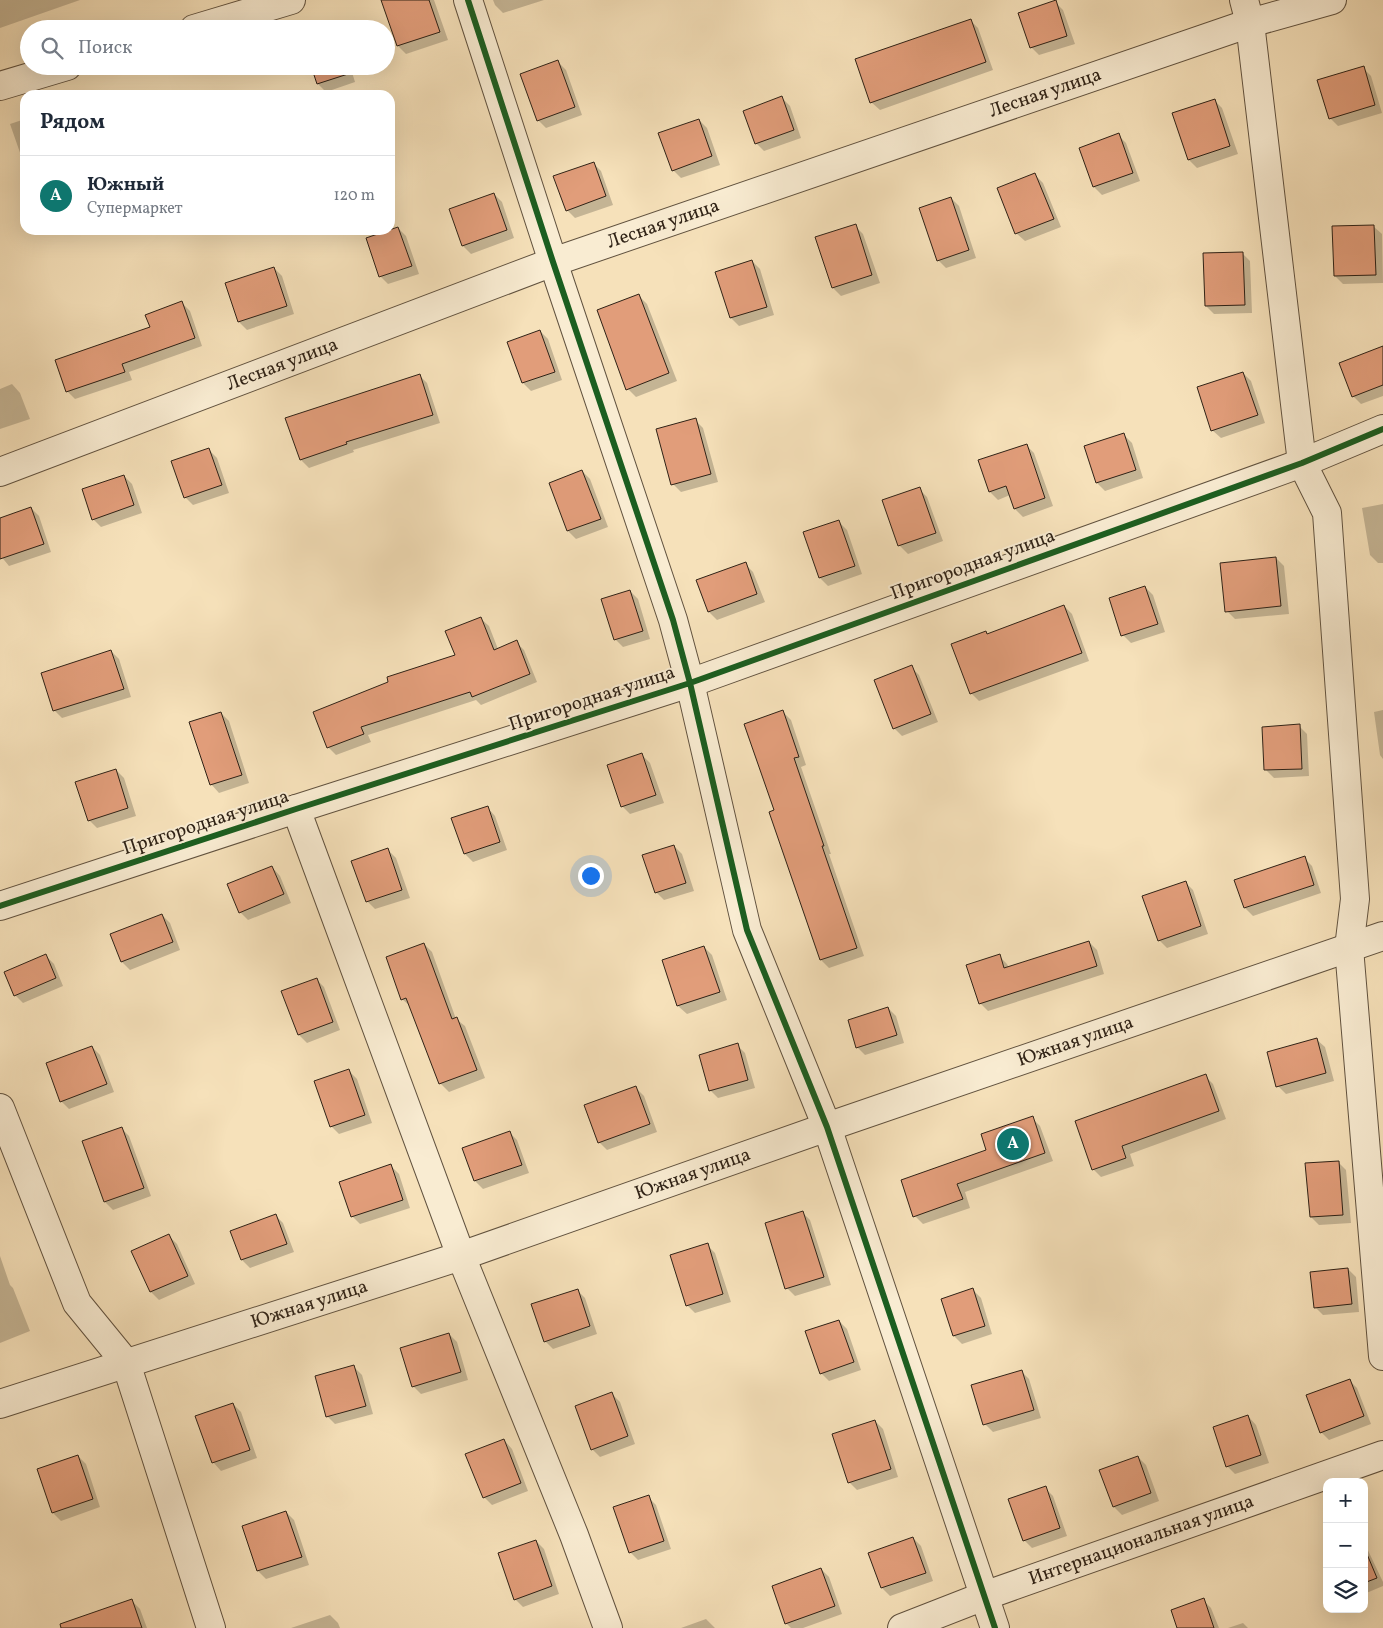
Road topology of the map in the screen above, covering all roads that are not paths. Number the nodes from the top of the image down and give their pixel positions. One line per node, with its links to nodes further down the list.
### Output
1 (291, 0): 5 (street)
2 (468, 0): 8 (street)
3 (1332, 0): 4 (street, Лесная улица)
4 (1247, 12): 8 (street, Лесная улица); 10 (street)
5 (224, 20)
6 (37, 75): 7 (street)
7 (0, 86)
8 (552, 262): 11 (street, Лесная улица); 12 (street)
9 (1383, 429): 10 (street, Пригородная улица)
10 (1302, 463): 12 (street, Пригородная улица); 16 (street)
11 (0, 472)
12 (690, 683): 13 (street, Пригородная улица); 18 (street)
13 (296, 809): 14 (street, Пригородная улица); 19 (street)
14 (0, 906)
15 (1383, 936): 16 (street, Южная улица)
16 (1349, 948): 18 (street, Южная улица); 20 (street)
17 (0, 1108): 21 (street)
18 (827, 1127): 19 (street, Южная улица); 24 (street)
19 (461, 1256): 21 (street, Южная улица); 26 (street)
20 (1383, 1356)
21 (126, 1363): 22 (street, Южная улица); 25 (street)
22 (0, 1404)
23 (1383, 1455): 24 (street, Интернациональная улица)
24 (984, 1596): 27 (street, Интернациональная улица); 28 (street)
25 (211, 1628)
26 (608, 1628)
27 (902, 1628)
28 (995, 1628)

